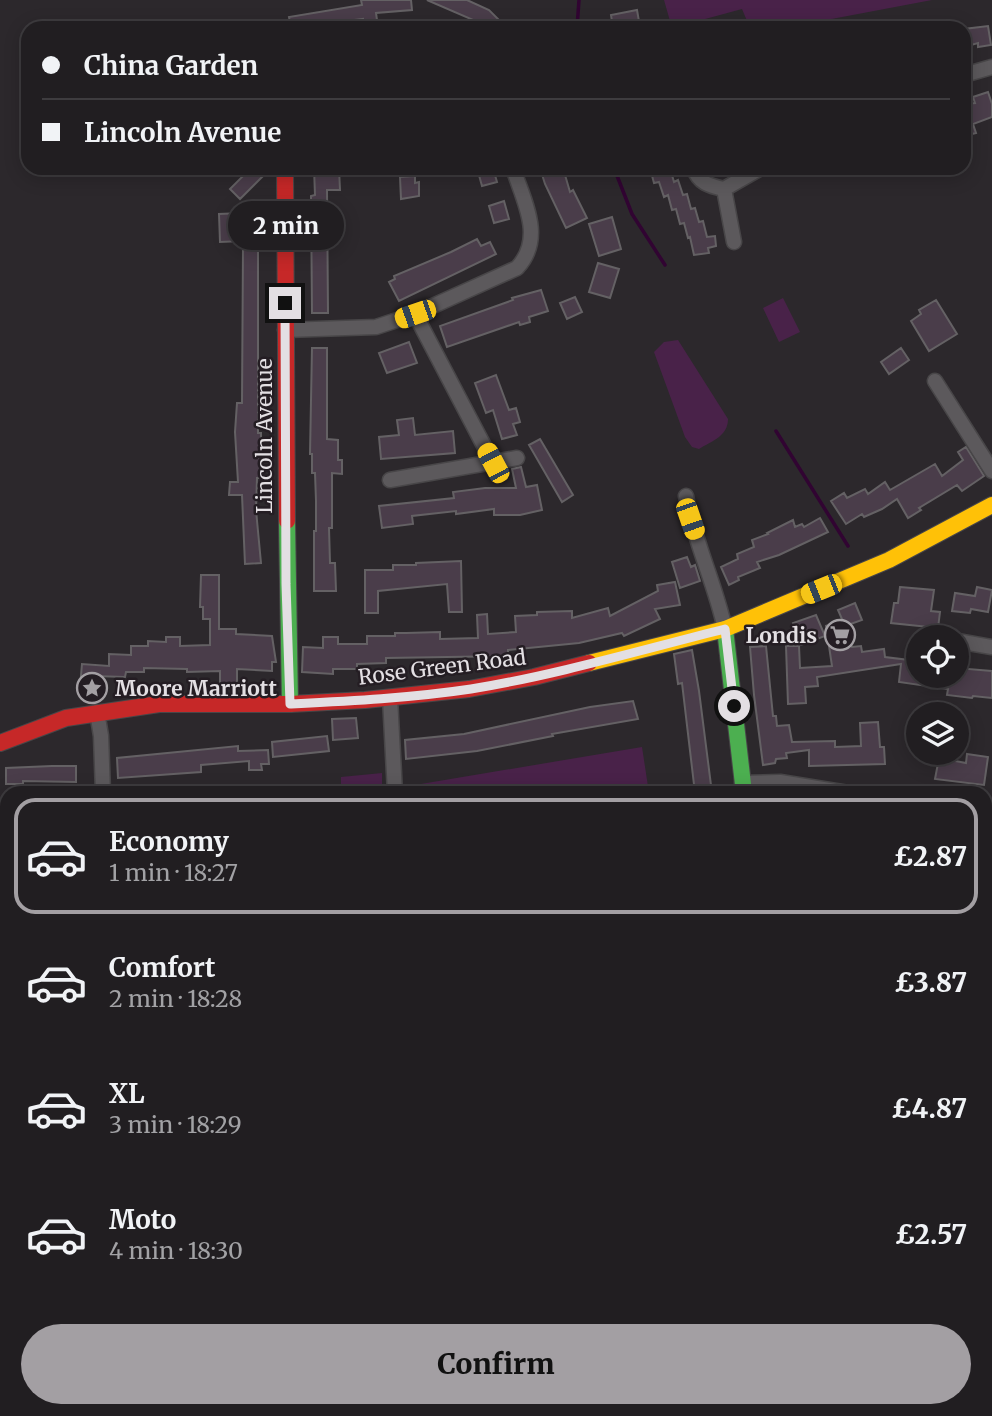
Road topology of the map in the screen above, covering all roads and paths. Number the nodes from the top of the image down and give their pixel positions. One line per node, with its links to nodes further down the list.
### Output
1 (992, 67): 2 (street)
2 (971, 73)
3 (285, 175): 10 (street, Lincoln Avenue)
4 (515, 175): 9 (street)
5 (696, 175): 7 (street)
6 (749, 175): 7 (street)
7 (724, 189): 8 (street)
8 (734, 242)
9 (415, 314): 10 (street); 13 (street)
10 (285, 330): 22 (street, Lincoln Avenue)
11 (935, 381): 14 (street)
12 (517, 458): 13 (street)
13 (493, 463): 15 (street)
14 (992, 471)
15 (390, 480)
16 (686, 496): 18 (street)
17 (992, 505): 18 (street, Rose Green Road)
18 (725, 629): 21 (street, Rose Green Road); 27 (street)
19 (969, 643): 20 (street)
20 (992, 647)
21 (390, 698): 22 (street, Rose Green Road); 26 (street)
22 (290, 704): 23 (street, Rose Green Road)
23 (97, 712): 24 (street, Rose Green Road); 25 (street)
24 (0, 743)
25 (103, 786)
26 (396, 786)
27 (743, 786)
28 (755, 786): 29 (street)
29 (805, 786)

